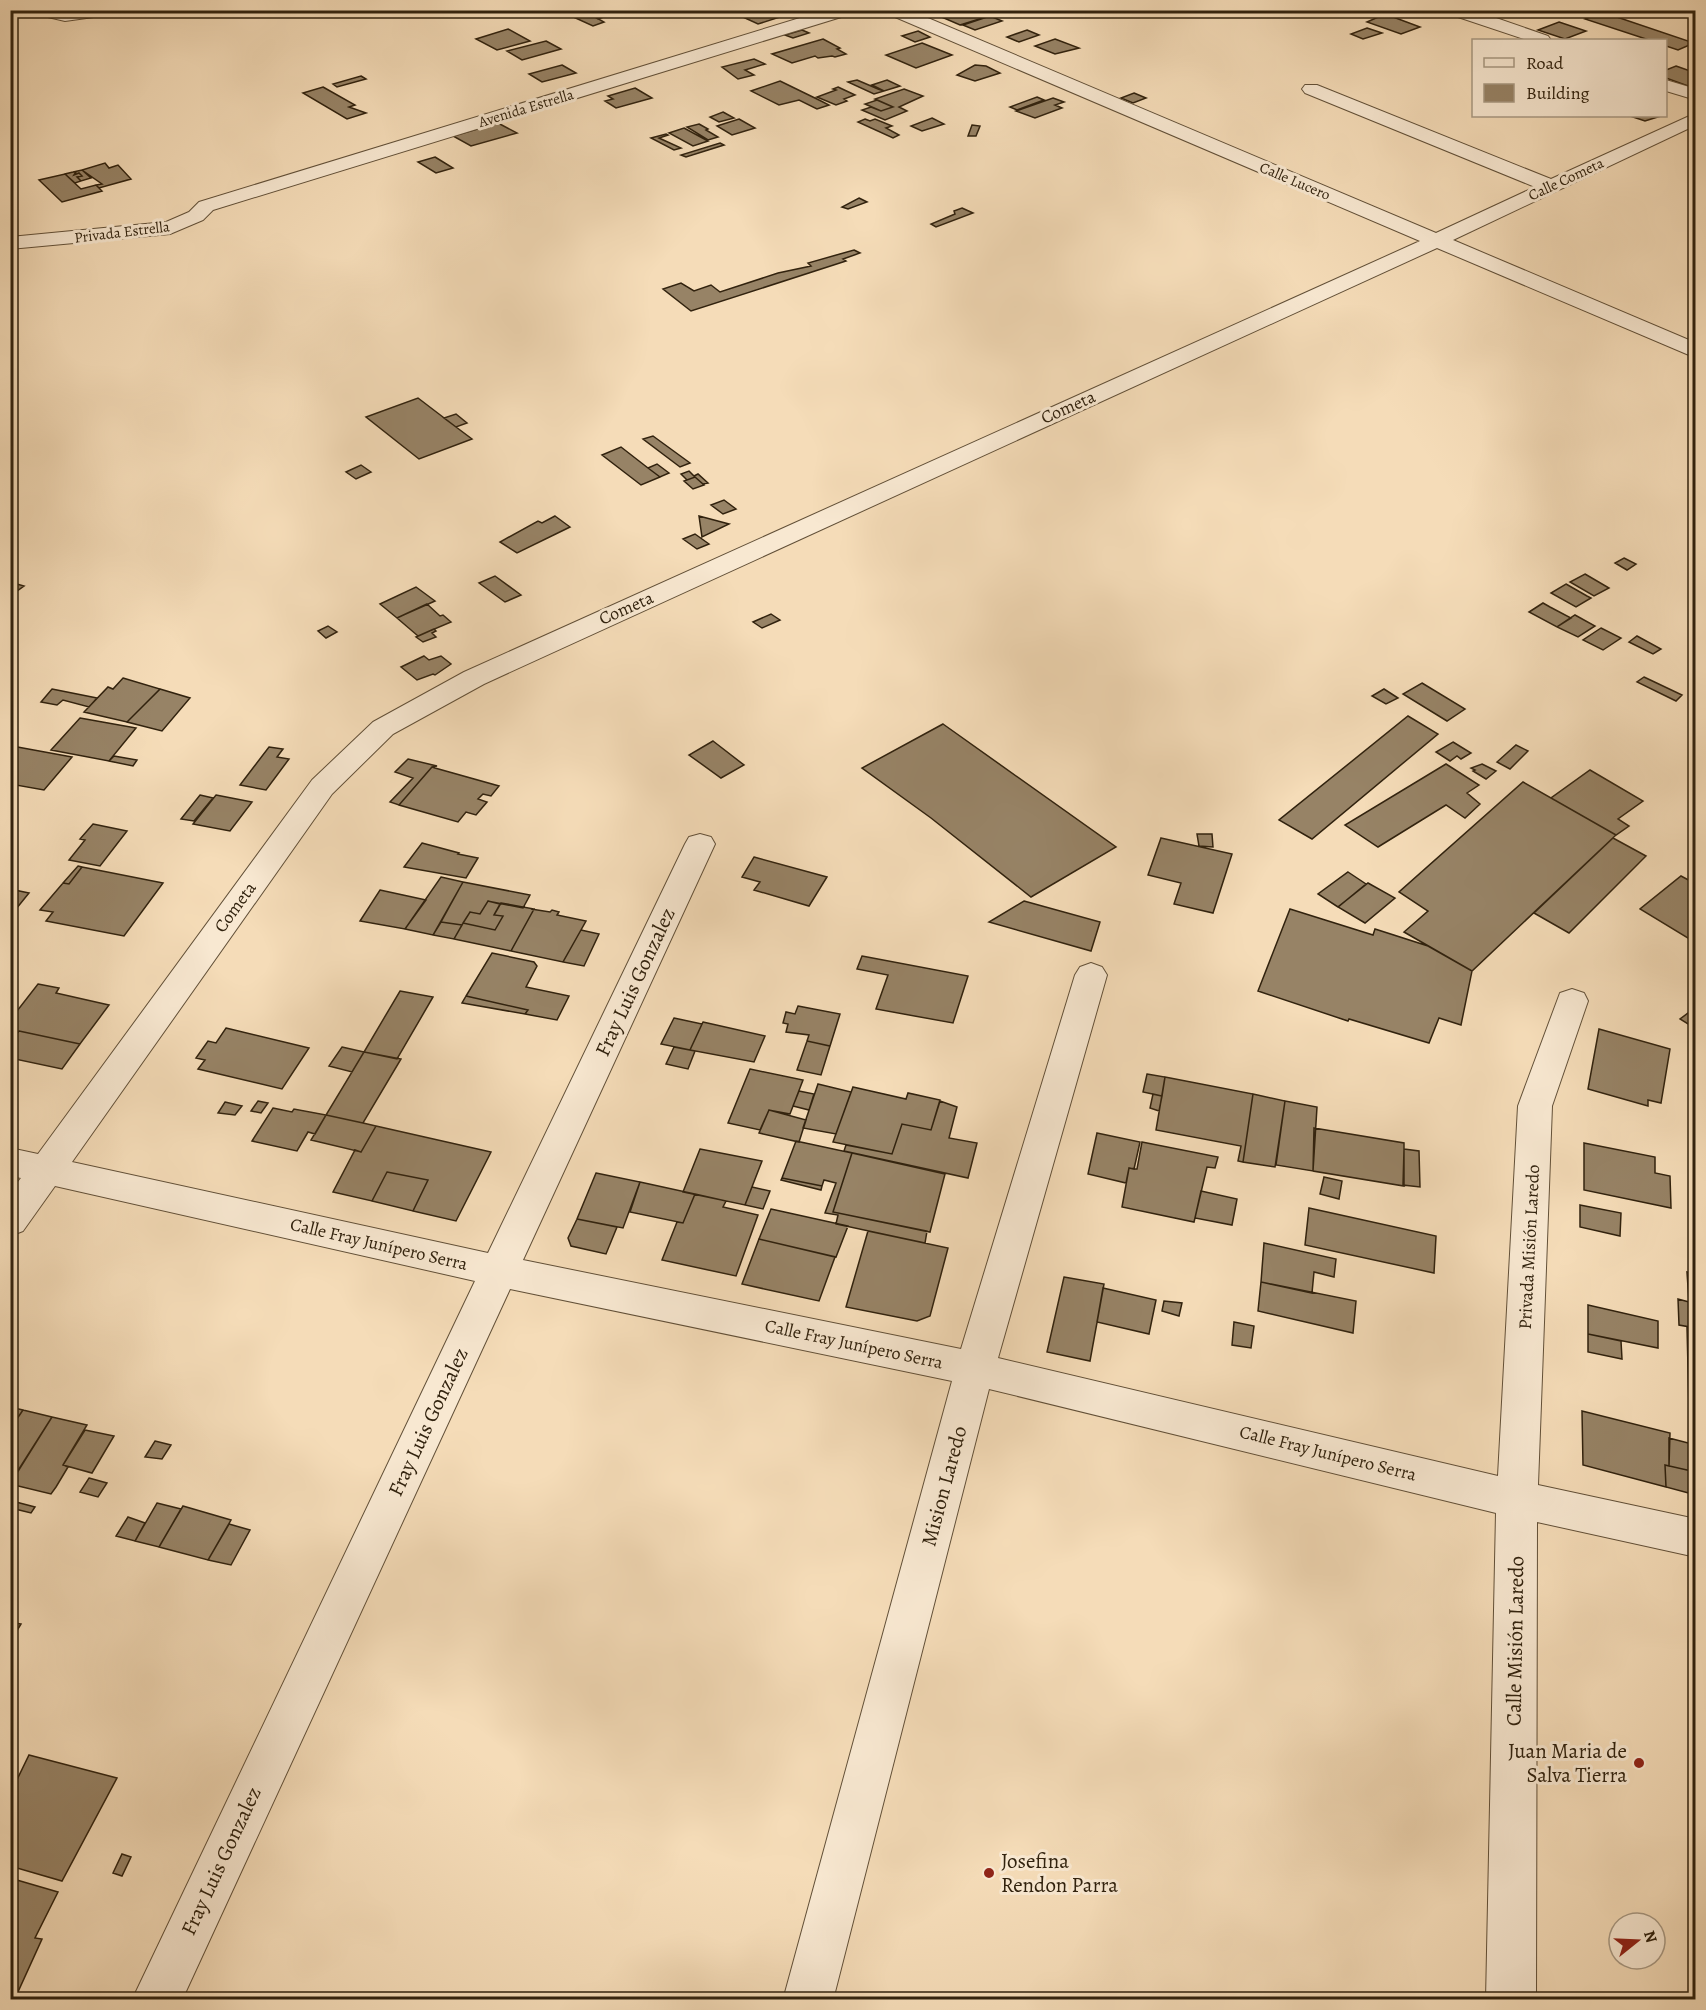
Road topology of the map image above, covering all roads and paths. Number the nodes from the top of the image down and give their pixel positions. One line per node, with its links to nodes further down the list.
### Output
1 (16, 10): 6 (street)
2 (40, 10): 3 (street)
3 (108, 10)
4 (845, 10): 14 (street, Avenida Estrella)
5 (894, 10): 15 (street, Calle Lucero)
6 (10, 13)
7 (1464, 13): 8 (street)
8 (1539, 39)
9 (1667, 86): 11 (street)
10 (1311, 89): 13 (street)
11 (1695, 95)
12 (1695, 118): 13 (street, Calle Cometa)
13 (1551, 186): 15 (street, Calle Cometa)
14 (206, 206): 16 (street, Privada Estrella)
15 (1436, 241): 17 (street, Calle Lucero); 22 (street, Cometa)
16 (21, 243)
17 (1695, 351)
18 (700, 844): 24 (street, Fray Luis Gonzalez)
19 (1091, 975): 25 (street, Mision Laredo)
20 (1572, 1001): 26 (street, Privada Misión Laredo)
21 (10, 1162): 22 (street, Calle Fray Junípero Serra)
22 (46, 1170): 23 (street, Cometa); 24 (street, Calle Fray Junípero Serra)
23 (10, 1221)
24 (499, 1271): 25 (street, Calle Fray Junípero Serra); 28 (street, Fray Luis Gonzalez)
25 (975, 1369): 26 (street, Calle Fray Junípero Serra); 29 (street, Mision Laredo)
26 (1517, 1499): 27 (street, Calle Fray Junípero Serra); 30 (street, Calle Misión Laredo)
27 (1695, 1538)
28 (156, 2000)
29 (808, 2000)
30 (1511, 2000)

